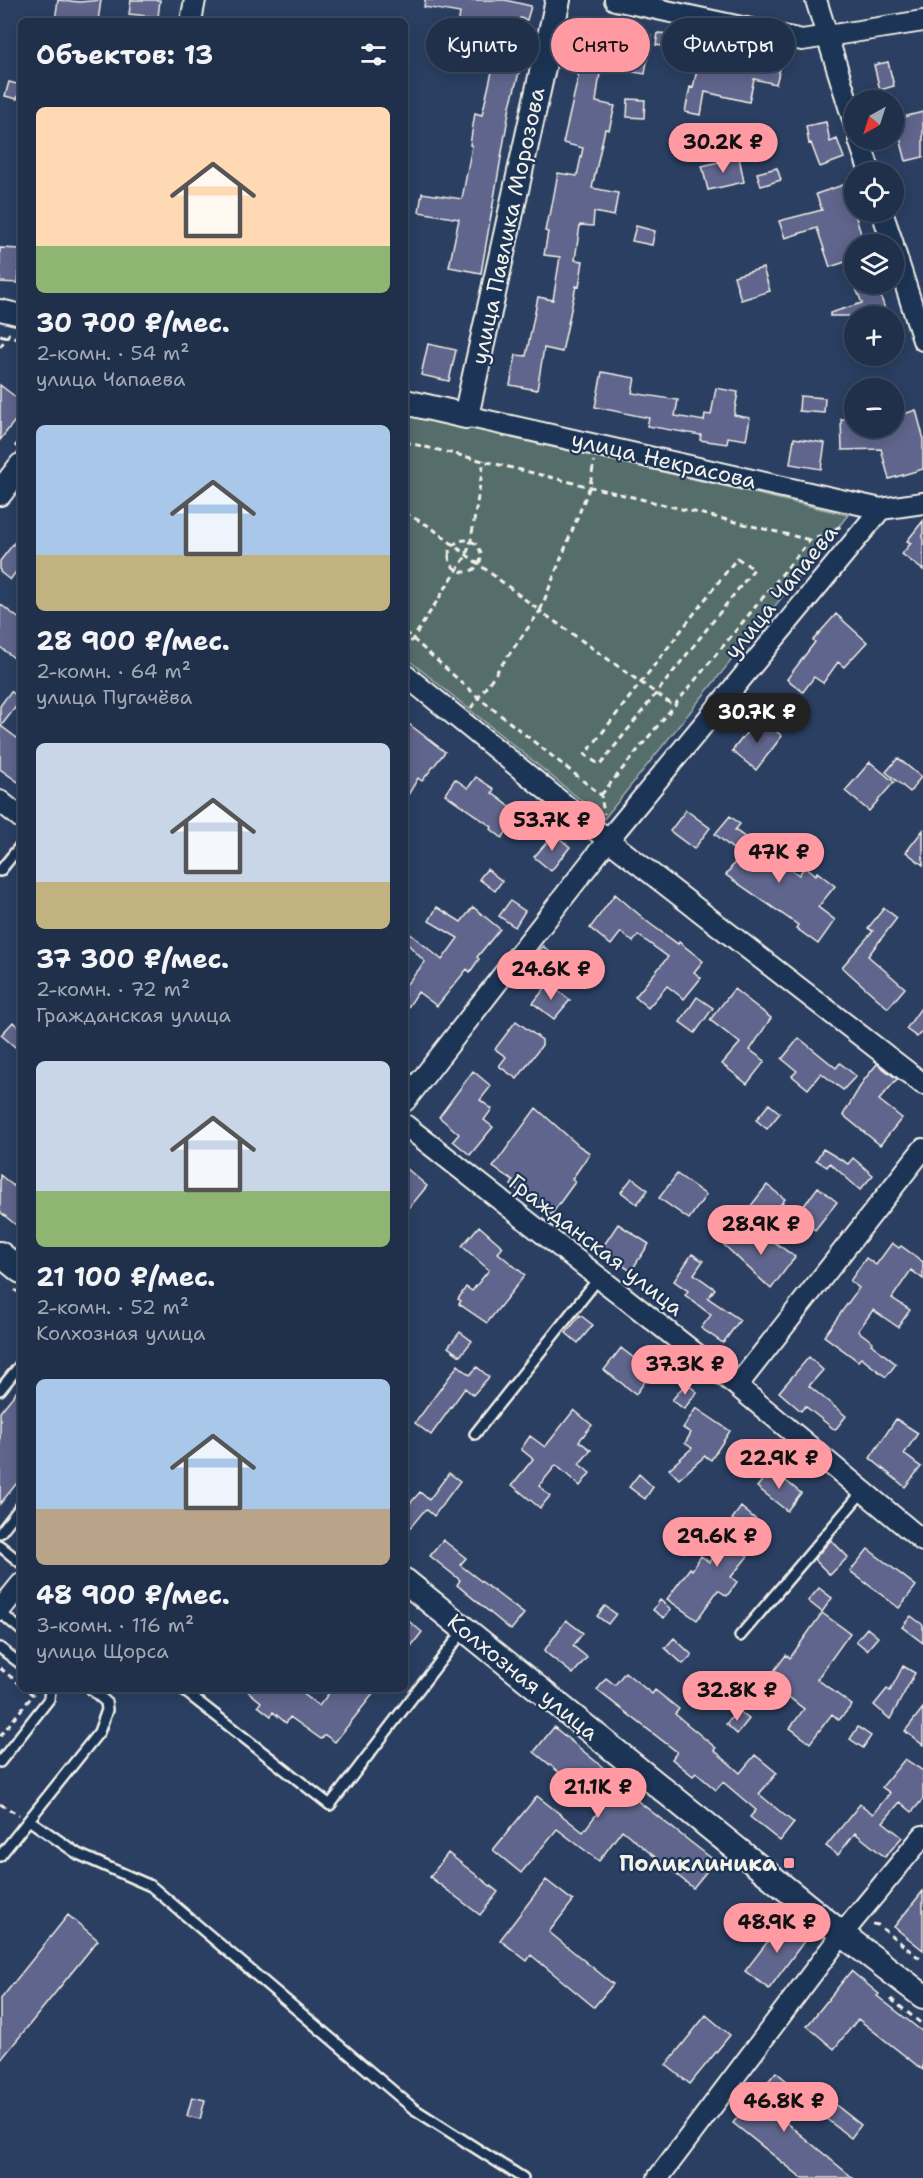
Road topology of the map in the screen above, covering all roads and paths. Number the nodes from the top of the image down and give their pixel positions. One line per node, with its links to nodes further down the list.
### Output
1 (195, 0): 5 (street)
2 (558, 0): 18 (street, улица Павлика Морозова)
3 (615, 0): 7 (street)
4 (816, 0): 7 (street)
5 (192, 18)
6 (923, 21): 7 (street)
7 (827, 38): 8 (street)
8 (844, 91)
9 (904, 281): 15 (street)
10 (0, 310): 11 (street)
11 (18, 314)
12 (0, 335): 13 (path)
13 (7, 337): 14 (path); 16 (path)
14 (18, 339)
15 (923, 340)
16 (0, 347)
17 (408, 403): 18 (street, улица Некрасова)
18 (466, 416): 26 (street, улица Некрасова)
19 (408, 443): 21 (path)
20 (595, 456): 23 (path)
21 (484, 460): 23 (path); 28 (path)
22 (18, 470): 24 (street)
23 (590, 486): 33 (path); 41 (path)
24 (0, 492)
25 (923, 503): 26 (street, улица Некрасова)
26 (881, 508): 44 (street, улица Чапаева)
27 (408, 515): 29 (path)
28 (471, 540): 29 (path); 30 (path); 31 (path)
29 (453, 545): 30 (path); 32 (path)
30 (466, 556): 31 (path); 32 (path)
31 (479, 564): 32 (path); 33 (path)
32 (458, 570): 35 (path)
33 (540, 611): 38 (path); 40 (path)
34 (408, 634): 35 (path)
35 (414, 639): 36 (path); 40 (path)
36 (408, 647)
37 (408, 677): 44 (street)
38 (640, 682): 39 (path); 39 (path); 39 (path)
39 (657, 694): 41 (path)
40 (479, 698): 41 (path)
41 (674, 706)
42 (0, 801): 43 (street)
43 (18, 816)
44 (608, 840): 47 (street); 48 (street, улица Чапаева)
45 (18, 849): 46 (lane)
46 (0, 871)
47 (923, 1084)
48 (408, 1097)
49 (408, 1127): 53 (street, Гражданская улица)
50 (923, 1149): 55 (street)
51 (0, 1254): 52 (street)
52 (18, 1269)
53 (598, 1279): 55 (street, Гражданская улица); 57 (lane)
54 (18, 1368): 56 (lane)
55 (737, 1386): 58 (street, Гражданская улица)
56 (0, 1390)
57 (475, 1434)
58 (863, 1491): 61 (street, Гражданская улица); 69 (lane)
59 (18, 1510): 60 (lane)
60 (0, 1533)
61 (923, 1541)
62 (0, 1546): 63 (lane)
63 (18, 1561)
64 (408, 1583): 68 (street, Колхозная улица)
65 (18, 1588): 66 (street)
66 (0, 1611): 67 (lane)
67 (18, 1627)
68 (464, 1630): 77 (lane); 84 (street, Колхозная улица)
69 (740, 1636)
70 (0, 1648): 71 (lane)
71 (18, 1662)
72 (0, 1668): 73 (path)
73 (18, 1683)
74 (30, 1692): 78 (path)
75 (50, 1692): 79 (lane)
76 (94, 1692): 81 (lane)
77 (186, 1692)
78 (0, 1736)
79 (0, 1762)
80 (0, 1804): 81 (path)
81 (29, 1820): 83 (lane); 86 (lane)
82 (923, 1836): 84 (street)
83 (0, 1856)
84 (842, 1934): 85 (street, Колхозная улица); 87 (street)
85 (923, 1996)
86 (523, 2178)
87 (658, 2178)

